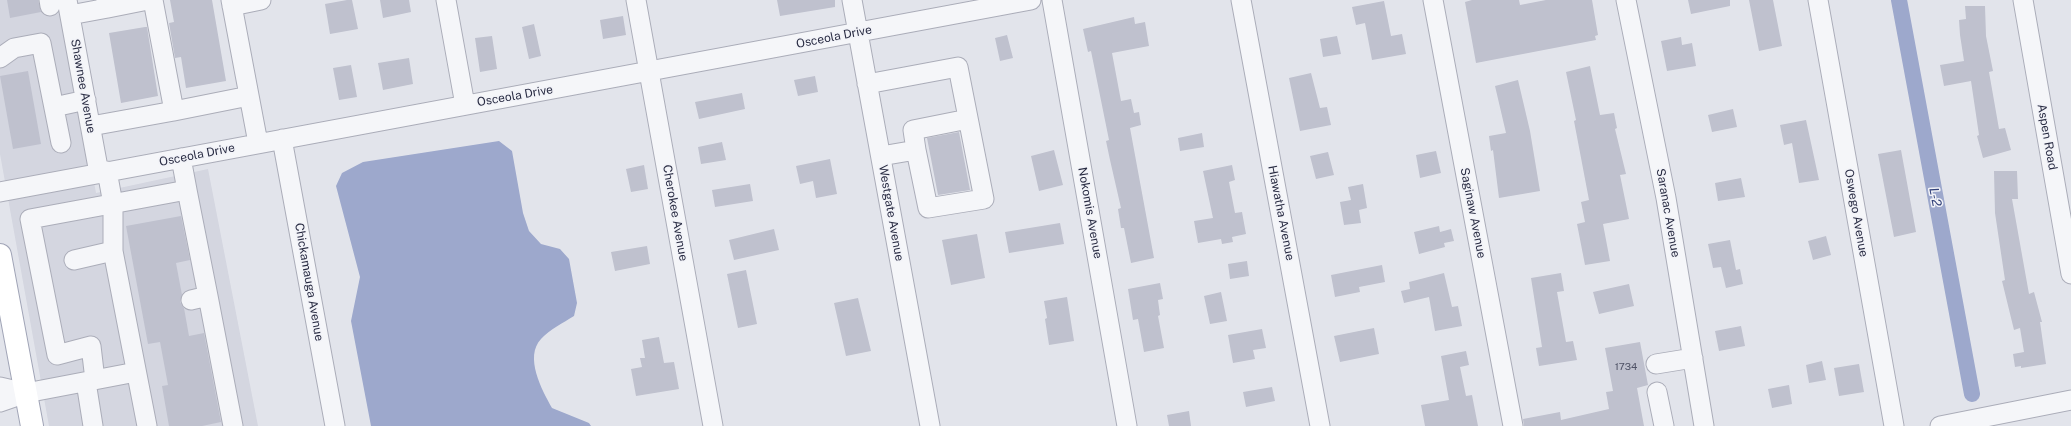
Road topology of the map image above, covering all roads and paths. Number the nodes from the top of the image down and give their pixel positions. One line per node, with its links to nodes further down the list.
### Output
1 (148, 0): 15 (street)
2 (153, 0): 26 (street)
3 (261, 0): 14 (street)
4 (446, 0): 24 (street)
5 (636, 0): 20 (street, Cherokee Avenue)
6 (852, 0): 18 (street, Westgate Avenue)
7 (1031, 0): 17 (street, Osceola Drive)
8 (1052, 0): 59 (street, Nokomis Avenue)
9 (1241, 0): 60 (street, Hiawatha Avenue)
10 (1433, 0): 61 (street, Saginaw Avenue)
11 (1626, 0): 43 (street, Saranac Avenue)
12 (1818, 0): 64 (street, Oswego Avenue)
13 (2023, 0): 42 (street, Aspen Road)
14 (232, 3): 22 (street)
15 (107, 4): 16 (street)
16 (59, 5): 23 (street, Shawnee Avenue)
17 (952, 7): 18 (street, Osceola Drive)
18 (858, 32): 20 (street, Osceola Drive); 21 (street, Westgate Avenue)
19 (0, 58): 25 (street)
20 (649, 71): 24 (street, Osceola Drive); 57 (street, Cherokee Avenue)
21 (867, 84): 27 (street); 33 (street, Westgate Avenue)
22 (249, 96): 26 (street); 31 (street)
23 (86, 100): 25 (street); 28 (street, Shawnee Avenue)
24 (465, 105): 29 (street, Osceola Drive)
25 (54, 106): 30 (street)
26 (174, 111): 28 (street)
27 (968, 119): 32 (street); 32 (street)
28 (91, 126): 35 (street, Shawnee Avenue)
29 (282, 139): 31 (street, Osceola Drive); 56 (street, Chickamauga Avenue)
30 (61, 143)
31 (258, 143): 34 (street, Osceola Drive)
32 (916, 150): 33 (street)
33 (881, 156): 58 (street, Westgate Avenue)
34 (181, 158): 35 (street, Osceola Drive); 36 (street)
35 (103, 172): 37 (street, Osceola Drive); 38 (street, Shawnee Avenue)
36 (188, 190): 38 (street); 55 (street)
37 (0, 192)
38 (113, 204): 39 (street, Shawnee Avenue); 46 (street)
39 (113, 251): 41 (street); 45 (street, Shawnee Avenue)
40 (0, 254): 49 (main road)
41 (74, 260)
42 (2071, 274)
43 (1693, 358): 44 (street); 63 (street, Saranac Avenue)
44 (1656, 364)
45 (136, 372): 46 (street); 54 (street, Shawnee Avenue)
46 (91, 381): 49 (street); 53 (street)
47 (0, 387): 49 (street)
48 (1657, 392): 62 (street)
49 (26, 393): 51 (street); 52 (main road)
50 (2071, 400): 65 (street)
51 (0, 402)
52 (32, 426)
53 (93, 426)
54 (147, 426)
55 (233, 426)
56 (335, 426)
57 (713, 426)
58 (930, 426)
59 (1127, 426)
60 (1320, 426)
61 (1513, 426)
62 (1664, 426)
63 (1704, 426)
64 (1894, 426)
65 (1940, 426)

